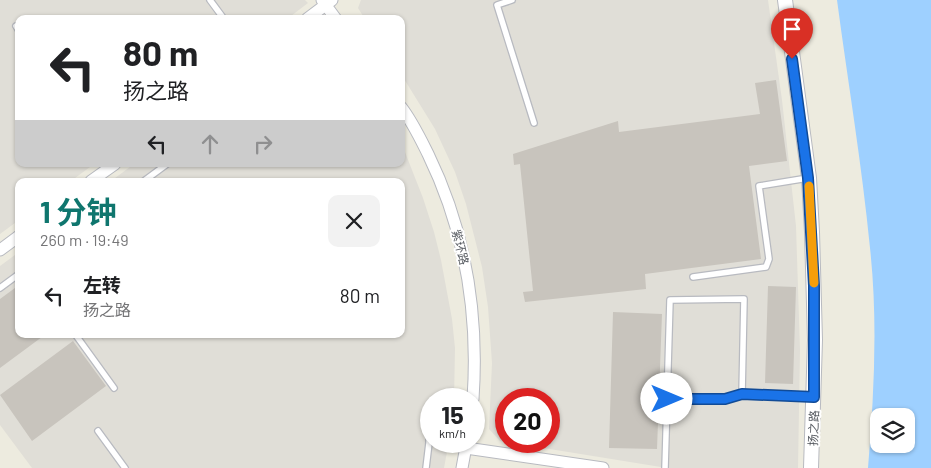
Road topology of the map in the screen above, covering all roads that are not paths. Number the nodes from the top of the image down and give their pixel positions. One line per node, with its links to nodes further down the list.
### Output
1 (210, 0): 6 (lane)
2 (512, 0): 5 (lane)
3 (784, 0): 15 (street, 扬之路)
4 (327, 2): 7 (street); 8 (street)
5 (496, 3): 10 (lane)
6 (221, 15)
7 (312, 15)
8 (334, 15)
9 (405, 114): 23 (street, 紫环路)
10 (534, 123)
11 (111, 167): 13 (street)
12 (163, 167): 14 (lane)
13 (95, 178)
14 (148, 178)
15 (808, 178): 19 (lane); 25 (street, 扬之路)
16 (15, 239): 17 (street)
17 (0, 250)
18 (15, 277): 20 (lane)
19 (693, 277)
20 (0, 288)
21 (78, 338): 22 (lane)
22 (114, 388)
23 (474, 388)
24 (742, 394): 25 (lane); 26 (lane); 26 (lane)
25 (814, 397): 36 (street, 扬之路)
26 (667, 399): 35 (lane)
27 (98, 431): 31 (lane)
28 (485, 448): 34 (street)
29 (428, 453): 32 (lane)
30 (465, 453): 33 (street)
31 (124, 468)
32 (426, 468)
33 (462, 468)
34 (603, 468)
35 (665, 468)
36 (811, 468)

